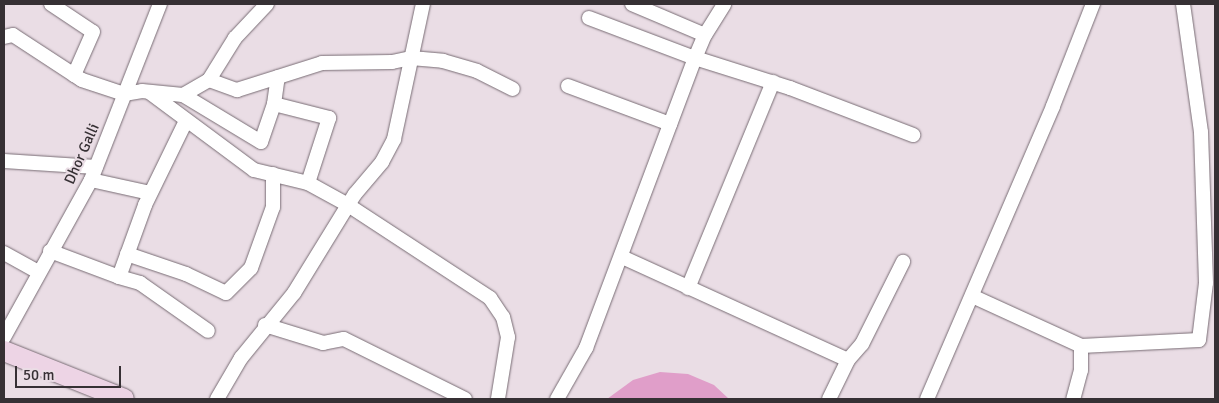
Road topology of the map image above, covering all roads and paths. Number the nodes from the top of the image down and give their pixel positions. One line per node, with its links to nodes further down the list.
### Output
1 (51, 4): 14 (street)
2 (160, 4): 21 (street, Dhor Galli)
3 (268, 4): 16 (street)
4 (423, 4): 12 (street)
5 (632, 4): 10 (street)
6 (724, 4): 10 (street)
7 (1093, 4): 41 (street)
8 (1183, 4): 45 (street)
9 (589, 18): 13 (street)
10 (705, 35): 13 (street)
11 (4, 37): 14 (street)
12 (411, 58): 15 (street); 19 (street); 32 (street)
13 (695, 58): 17 (street); 25 (street)
14 (74, 74): 21 (street)
15 (278, 77): 16 (street); 23 (street)
16 (209, 80): 22 (street)
17 (773, 82): 26 (street); 40 (street)
18 (568, 86): 25 (street)
19 (513, 89)
20 (149, 92): 21 (street); 22 (street); 24 (street)
21 (124, 94): 28 (street, Dhor Galli)
22 (183, 95): 23 (street)
23 (274, 104): 30 (street)
24 (186, 121): 29 (street); 31 (street)
25 (670, 124): 36 (street)
26 (913, 135)
27 (4, 161): 28 (street)
28 (93, 174): 31 (street); 33 (street, Dhor Galli)
29 (273, 174): 30 (street); 35 (street)
30 (308, 183): 32 (street)
31 (150, 193): 35 (street)
32 (348, 205): 42 (street); 51 (street)
33 (50, 251): 38 (street, Dhor Galli); 39 (street)
34 (4, 253): 38 (street)
35 (127, 254): 39 (street)
36 (622, 257): 40 (street); 52 (street)
37 (903, 262): 47 (street)
38 (38, 272): 44 (street, Dhor Galli)
39 (119, 277): 43 (street)
40 (688, 288): 47 (street)
41 (972, 296): 45 (street); 54 (street)
42 (265, 325): 49 (street); 50 (street)
43 (208, 331)
44 (4, 337)
45 (1081, 346): 55 (street)
46 (4, 351): 48 (main road)
47 (848, 360): 53 (street)
48 (124, 399)
49 (217, 399)
50 (465, 399)
51 (498, 399)
52 (557, 399)
53 (829, 399)
54 (928, 399)
55 (1073, 399)

